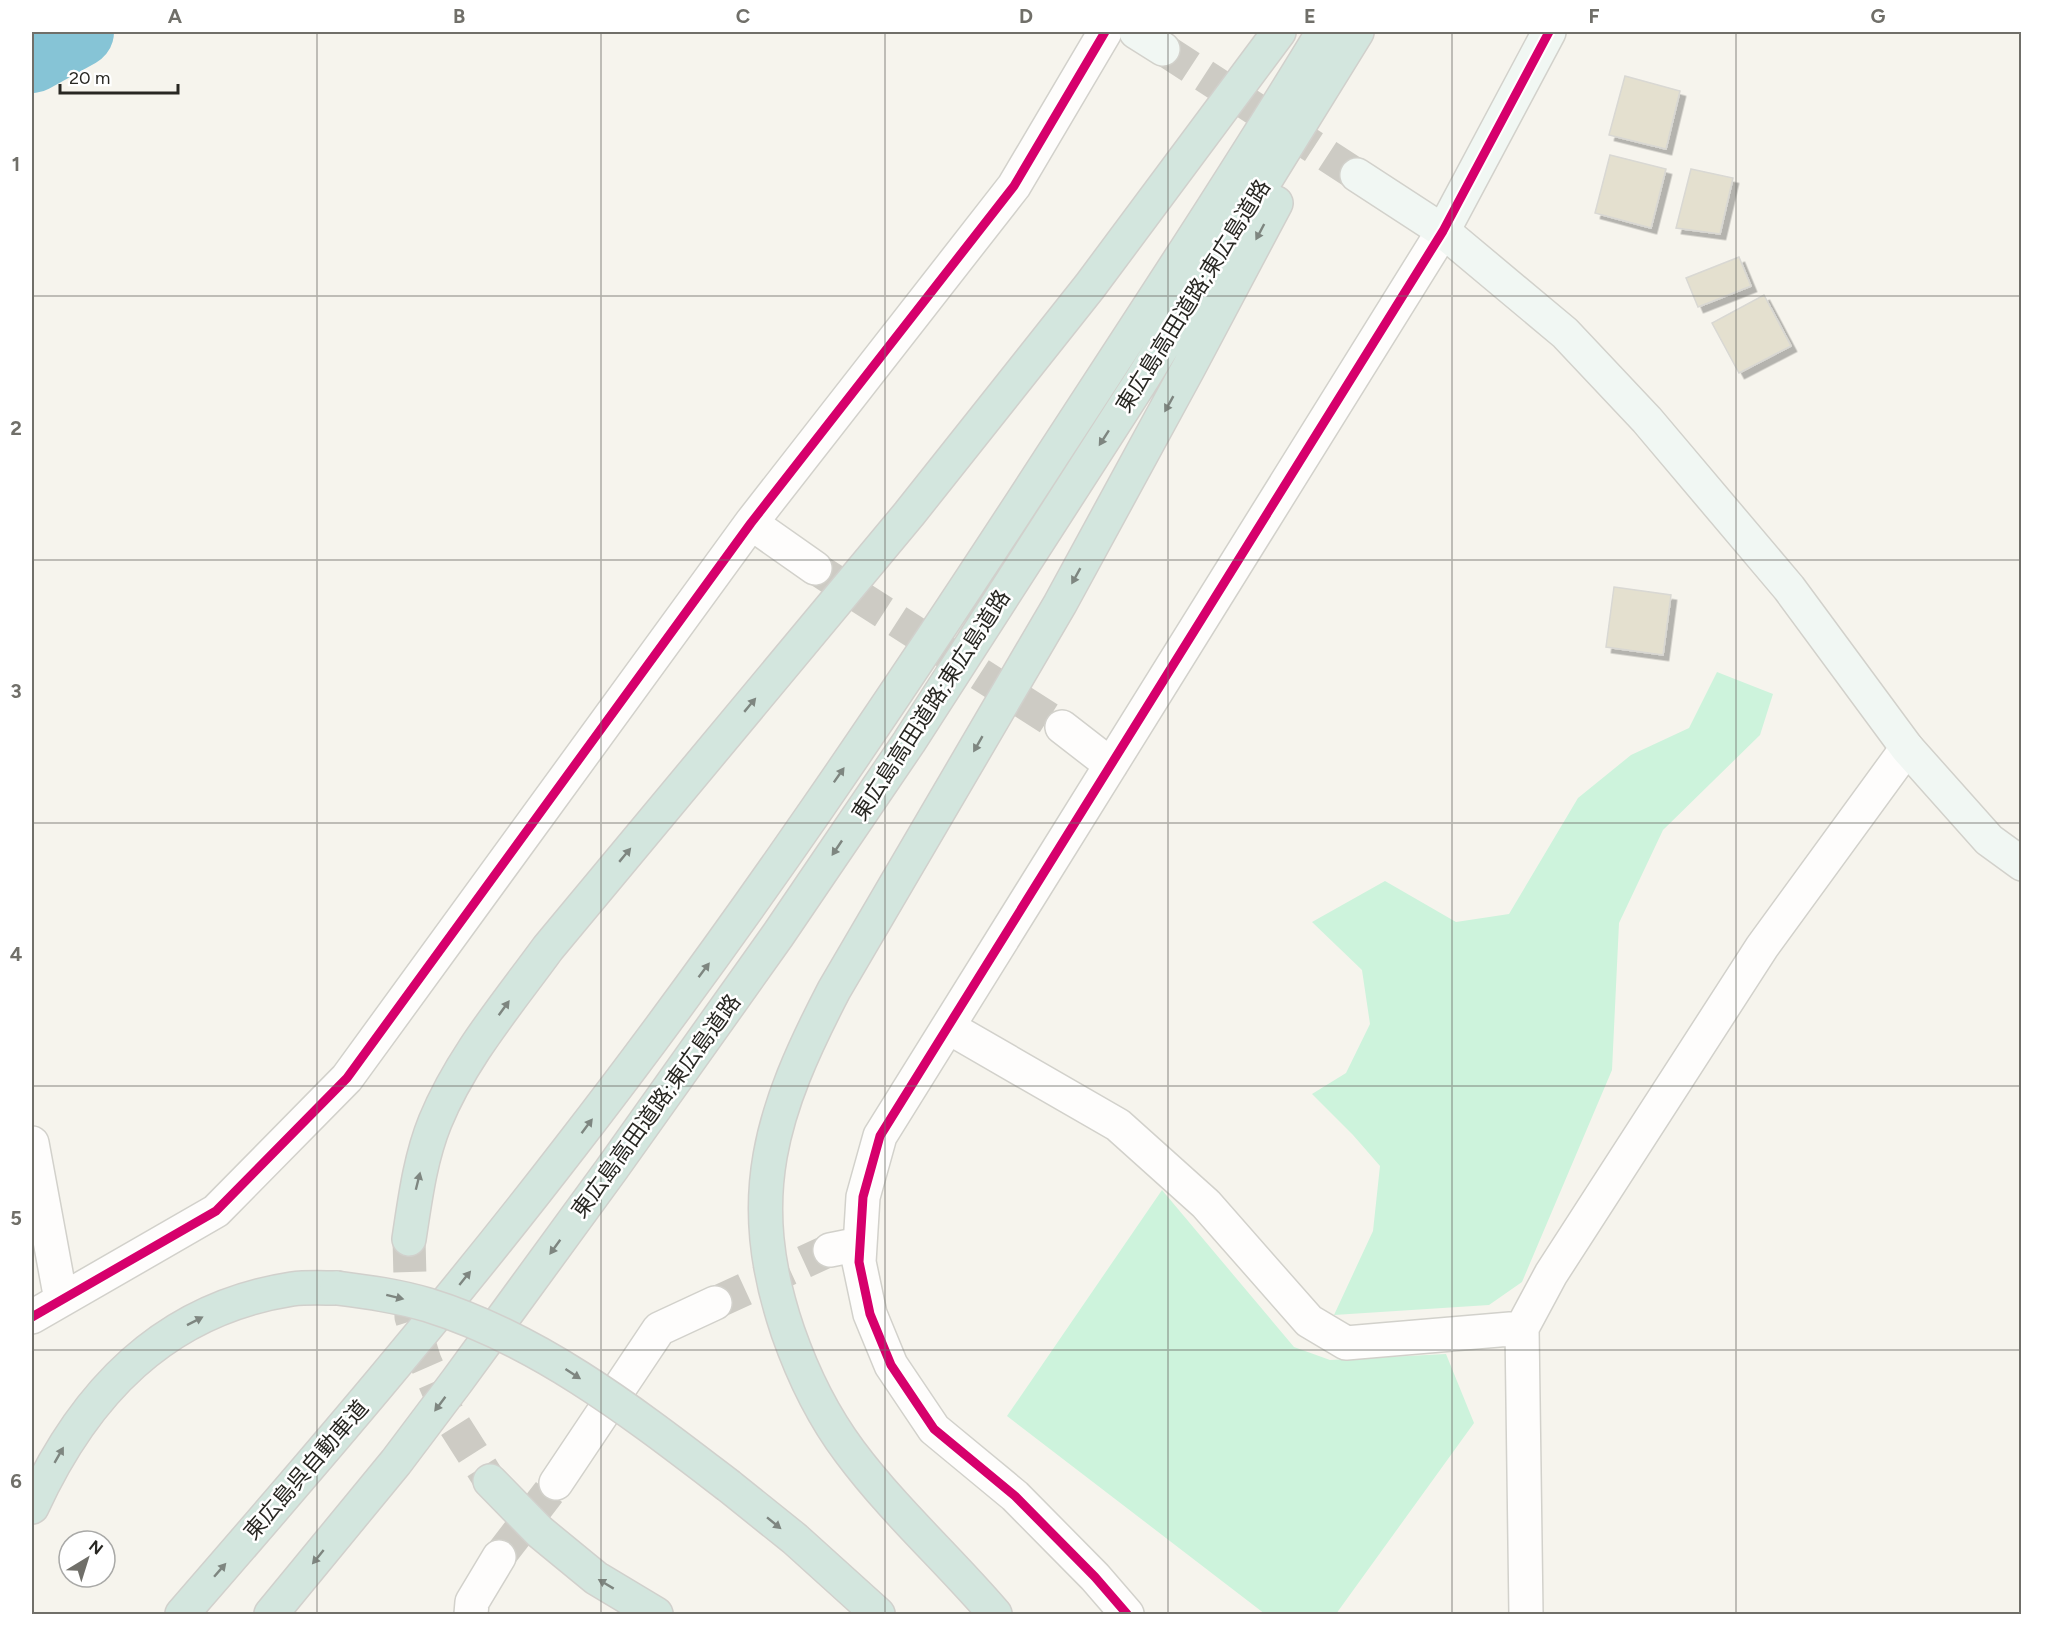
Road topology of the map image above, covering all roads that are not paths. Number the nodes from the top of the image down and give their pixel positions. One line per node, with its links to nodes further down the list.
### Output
1 (1105, 32): 11 (street)
2 (1136, 32): 8 (street)
3 (1279, 32): 19 (highway, one-way to 3)
4 (1323, 32): 23 (highway, 東広島高田道路;東広島道路, one-way to 4)
5 (1357, 32): 30 (highway, 東広島高田道路;東広島道路, one-way to 30)
6 (1366, 32): 34 (highway, one-way to 34)
7 (1550, 32): 10 (street)
8 (1163, 49)
9 (1356, 175): 10 (street)
10 (1443, 231): 14 (street); 15 (street)
11 (751, 523): 12 (street); 20 (street)
12 (815, 568)
13 (1062, 727): 15 (street)
14 (1907, 748): 16 (street); 24 (street)
15 (1111, 765): 17 (street)
16 (2022, 864)
17 (948, 1027): 24 (street); 35 (street)
18 (32, 1143): 20 (street)
19 (409, 1239)
20 (62, 1300): 22 (street)
21 (715, 1303): 26 (street)
22 (32, 1317)
23 (428, 1324): 29 (highway, 東広島呉自動車道, one-way to 23)
24 (1522, 1328): 36 (street)
25 (490, 1481): 32 (highway, one-way to 25)
26 (556, 1483)
27 (32, 1507): 33 (highway, one-way to 33, bridge)
28 (498, 1557): 31 (street)
29 (182, 1614)
30 (271, 1614)
31 (471, 1614)
32 (656, 1614)
33 (878, 1614)
34 (995, 1614)
35 (1127, 1614)
36 (1526, 1614)

